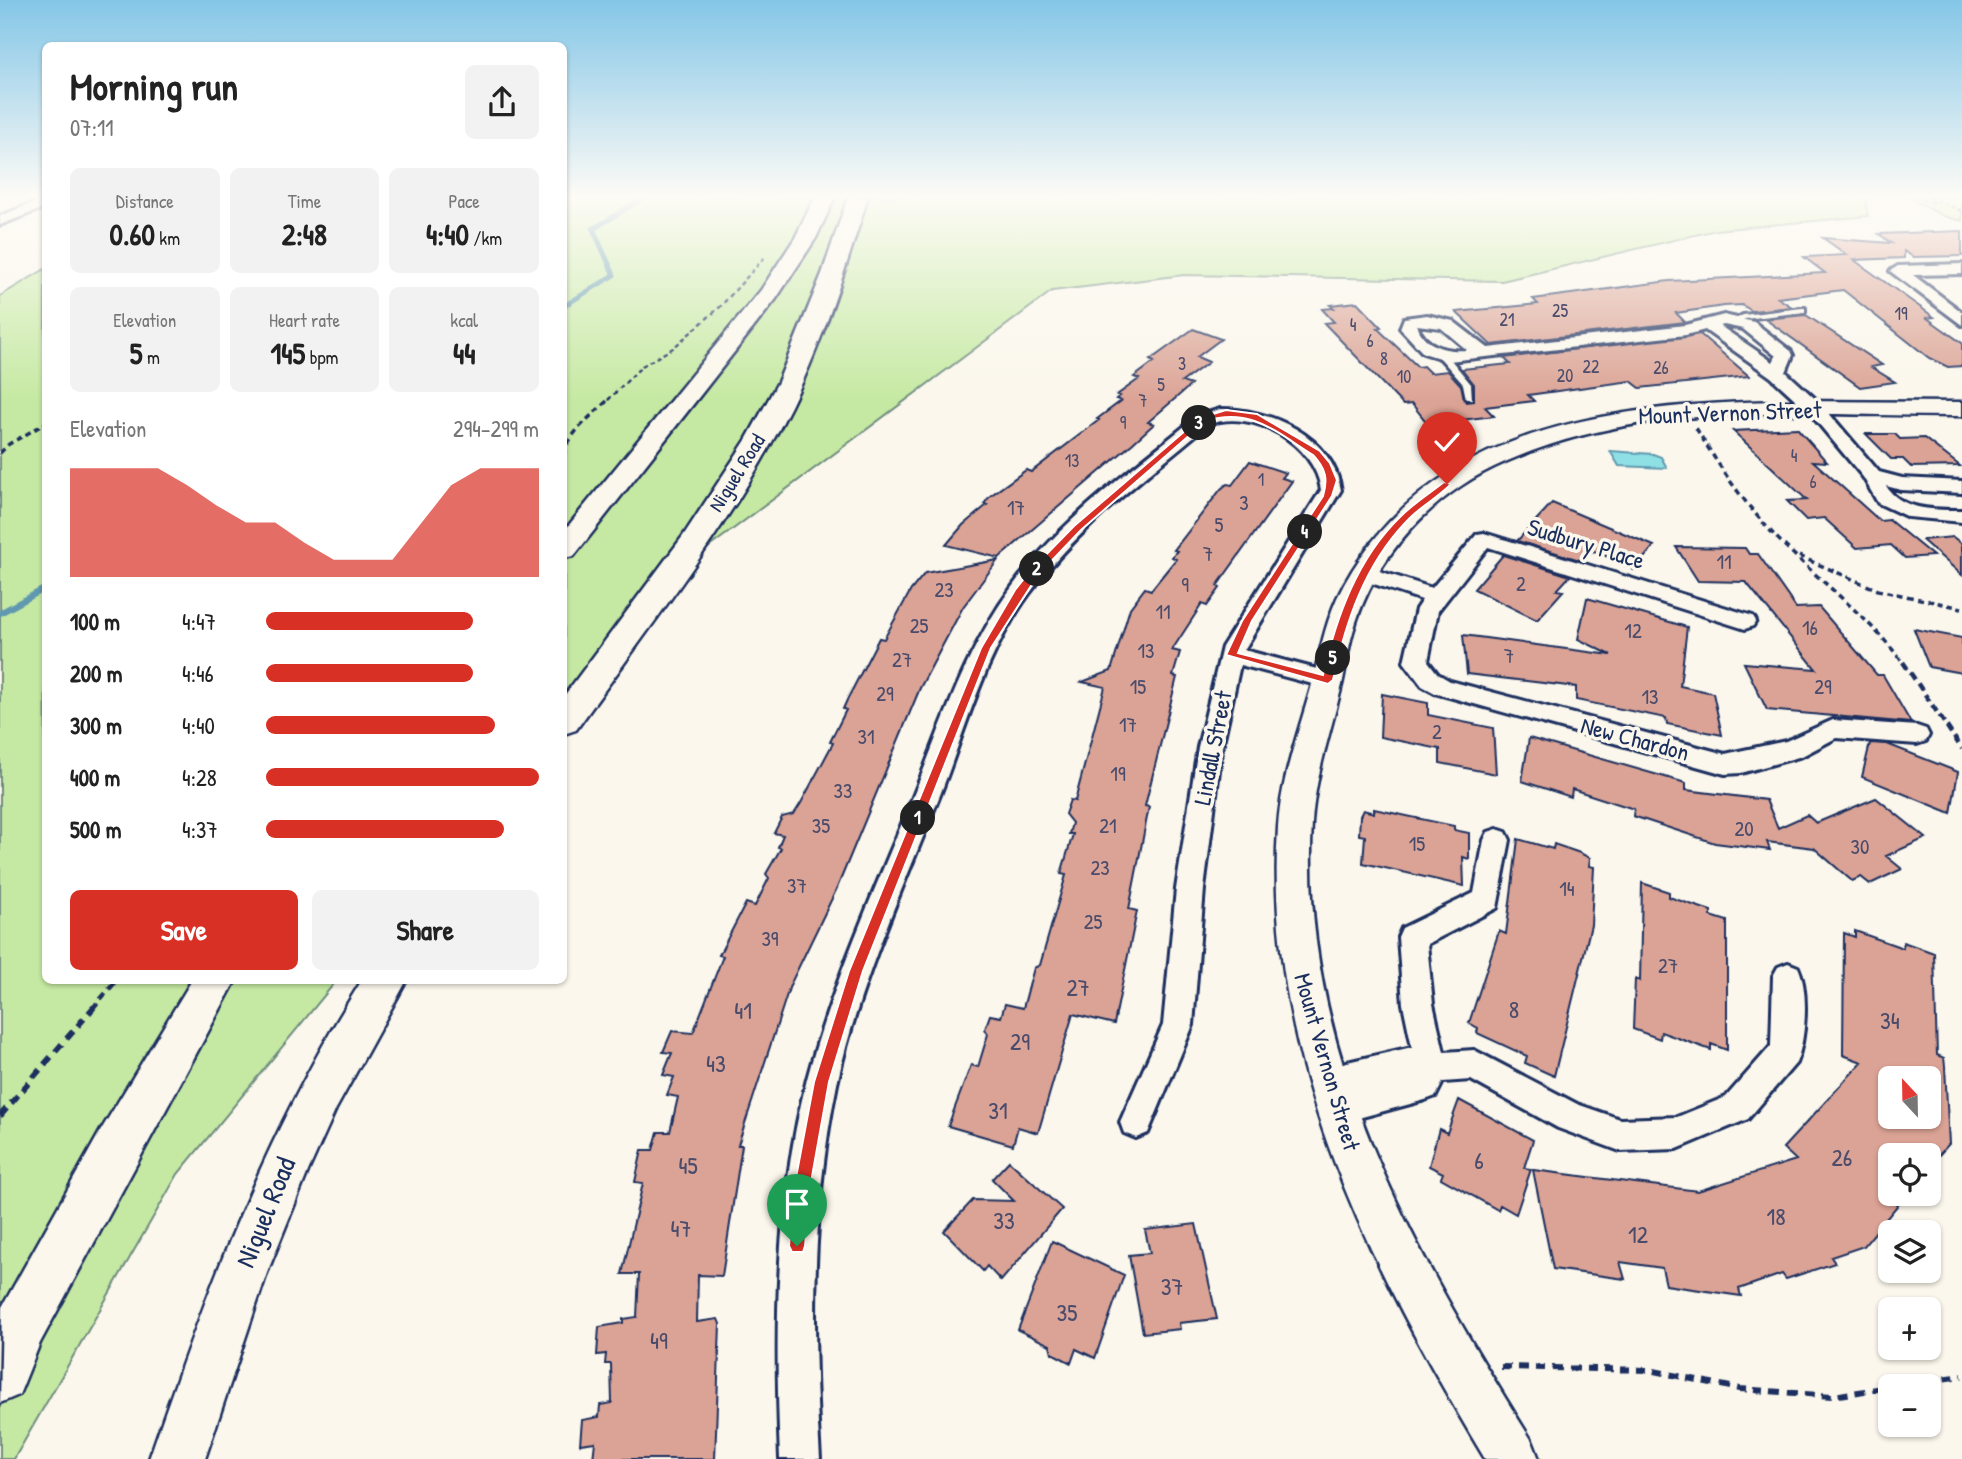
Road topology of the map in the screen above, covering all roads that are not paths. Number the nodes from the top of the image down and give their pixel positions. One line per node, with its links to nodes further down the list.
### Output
1 (791, 265): 19 (main road)
2 (836, 265): 25 (main road, Niguel Road)
3 (1962, 269): 4 (street)
4 (1934, 270): 5 (street); 7 (street)
5 (1953, 283)
6 (1802, 310): 8 (lane)
7 (1962, 320)
8 (1737, 321): 9 (street); 12 (street)
9 (1710, 326): 10 (street); 12 (street)
10 (1486, 352): 11 (street); 11 (street)
11 (1443, 356): 13 (lane)
12 (1777, 373): 14 (street)
13 (1469, 397)
14 (1815, 408): 15 (street, Mount Vernon Street); 16 (street); 20 (street, Mount Vernon Street)
15 (1962, 409)
16 (1872, 475): 17 (street); 18 (street)
17 (1962, 487)
18 (1962, 516)
19 (567, 545)
20 (1360, 580): 21 (street); 24 (street, Mount Vernon Street)
21 (1431, 603): 22 (street, Sudbury Place); 26 (street, New Chardon)
22 (1745, 621)
23 (1231, 655): 24 (street); 33 (street, Lindall Street); 36 (street, Lindall Street)
24 (1328, 680): 32 (street, Mount Vernon Street)
25 (567, 717)
26 (1917, 735)
27 (1497, 840): 31 (street)
28 (1788, 976): 31 (street)
29 (213, 984): 34 (main road)
30 (383, 984): 35 (main road, Niguel Road)
31 (1434, 1068): 32 (street)
32 (1332, 1094): 37 (street, Mount Vernon Street)
33 (1136, 1122)
34 (0, 1376)
35 (177, 1459)
36 (800, 1459)
37 (1514, 1459)

